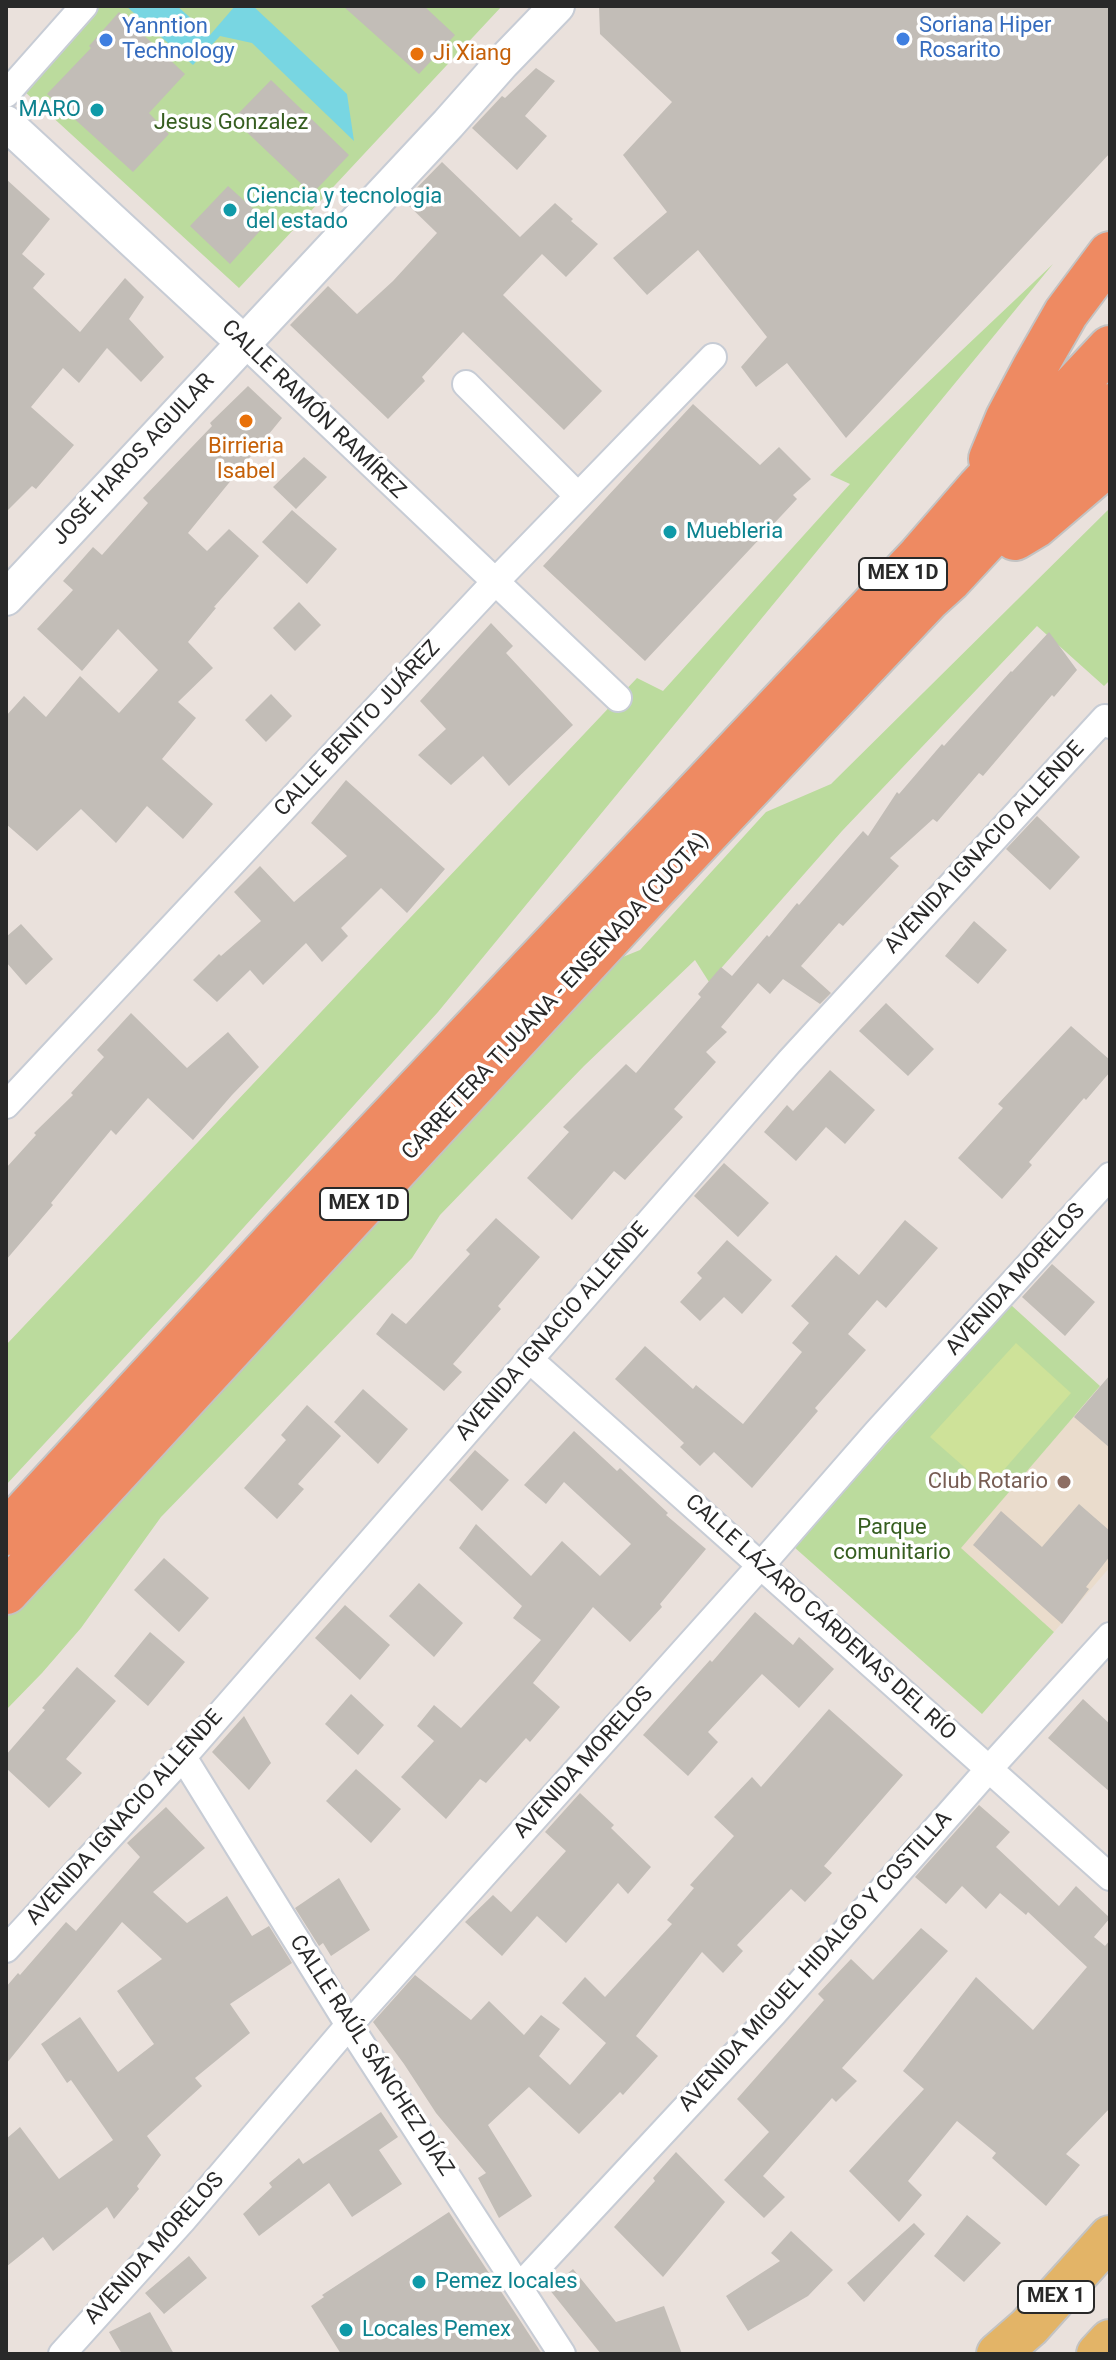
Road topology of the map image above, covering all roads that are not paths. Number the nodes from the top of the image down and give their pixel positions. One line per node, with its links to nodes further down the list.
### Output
1 (84, 6): 3 (street)
2 (557, 6): 8 (street, JOSÉ HAROS AGUILAR)
3 (6, 94)
4 (6, 123): 8 (street, CALLE RAMÓN RAMÍREZ)
5 (1110, 254): 7 (highway)
6 (1110, 273): 7 (highway)
7 (1066, 313): 14 (highway)
8 (243, 342): 17 (street, CALLE RAMÓN RAMÍREZ); 18 (street, JOSÉ HAROS AGUILAR)
9 (1110, 348): 14 (highway, CARRETERA TIJUANA - ENSENADA (CUOTA) / MEX 1D)
10 (713, 357): 15 (street, CALLE BENITO JUÁREZ)
11 (466, 384): 15 (street)
12 (1110, 406): 16 (highway, CARRETERA TIJUANA - ENSENADA (CUOTA) / MEX 1D)
13 (1110, 462): 16 (highway)
14 (979, 488): 24 (highway, CARRETERA TIJUANA - ENSENADA (CUOTA) / MEX 1D)
15 (578, 496): 17 (street, CALLE BENITO JUÁREZ)
16 (949, 580): 26 (highway, CARRETERA TIJUANA - ENSENADA (CUOTA) / MEX 1D)
17 (495, 582): 19 (street, CALLE RAMÓN RAMÍREZ); 21 (street, CALLE BENITO JUÁREZ)
18 (6, 598)
19 (618, 698)
20 (1107, 721): 23 (street, AVENIDA IGNACIO ALLENDE)
21 (6, 1105)
22 (1110, 1176): 25 (street, AVENIDA MORELOS)
23 (529, 1359): 25 (street, CALLE LÁZARO CÁRDENAS DEL RÍO); 28 (street, AVENIDA IGNACIO ALLENDE)
24 (6, 1533)
25 (762, 1564): 29 (street, CALLE LÁZARO CÁRDENAS DEL RÍO); 32 (street, AVENIDA MORELOS)
26 (6, 1592)
27 (1110, 1636): 29 (street, AVENIDA MIGUEL HIDALGO Y COSTILLA)
28 (183, 1757): 31 (street, AVENIDA IGNACIO ALLENDE); 32 (street, CALLE RAÚL SÁNCHEZ DÍAZ)
29 (988, 1770): 30 (street, CALLE LÁZARO CÁRDENAS DEL RÍO); 34 (street, AVENIDA MIGUEL HIDALGO Y COSTILLA)
30 (1110, 1877)
31 (6, 1949)
32 (349, 2025): 34 (street, CALLE RAÚL SÁNCHEZ DÍAZ); 36 (street, AVENIDA MORELOS)
33 (1110, 2237): 38 (main road, MEX 1)
34 (520, 2286): 37 (street, CALLE RAÚL SÁNCHEZ DÍAZ)
35 (1110, 2341): 39 (main road, MEX 1)
36 (62, 2354)
37 (562, 2354)
38 (998, 2354)
39 (1098, 2354)

